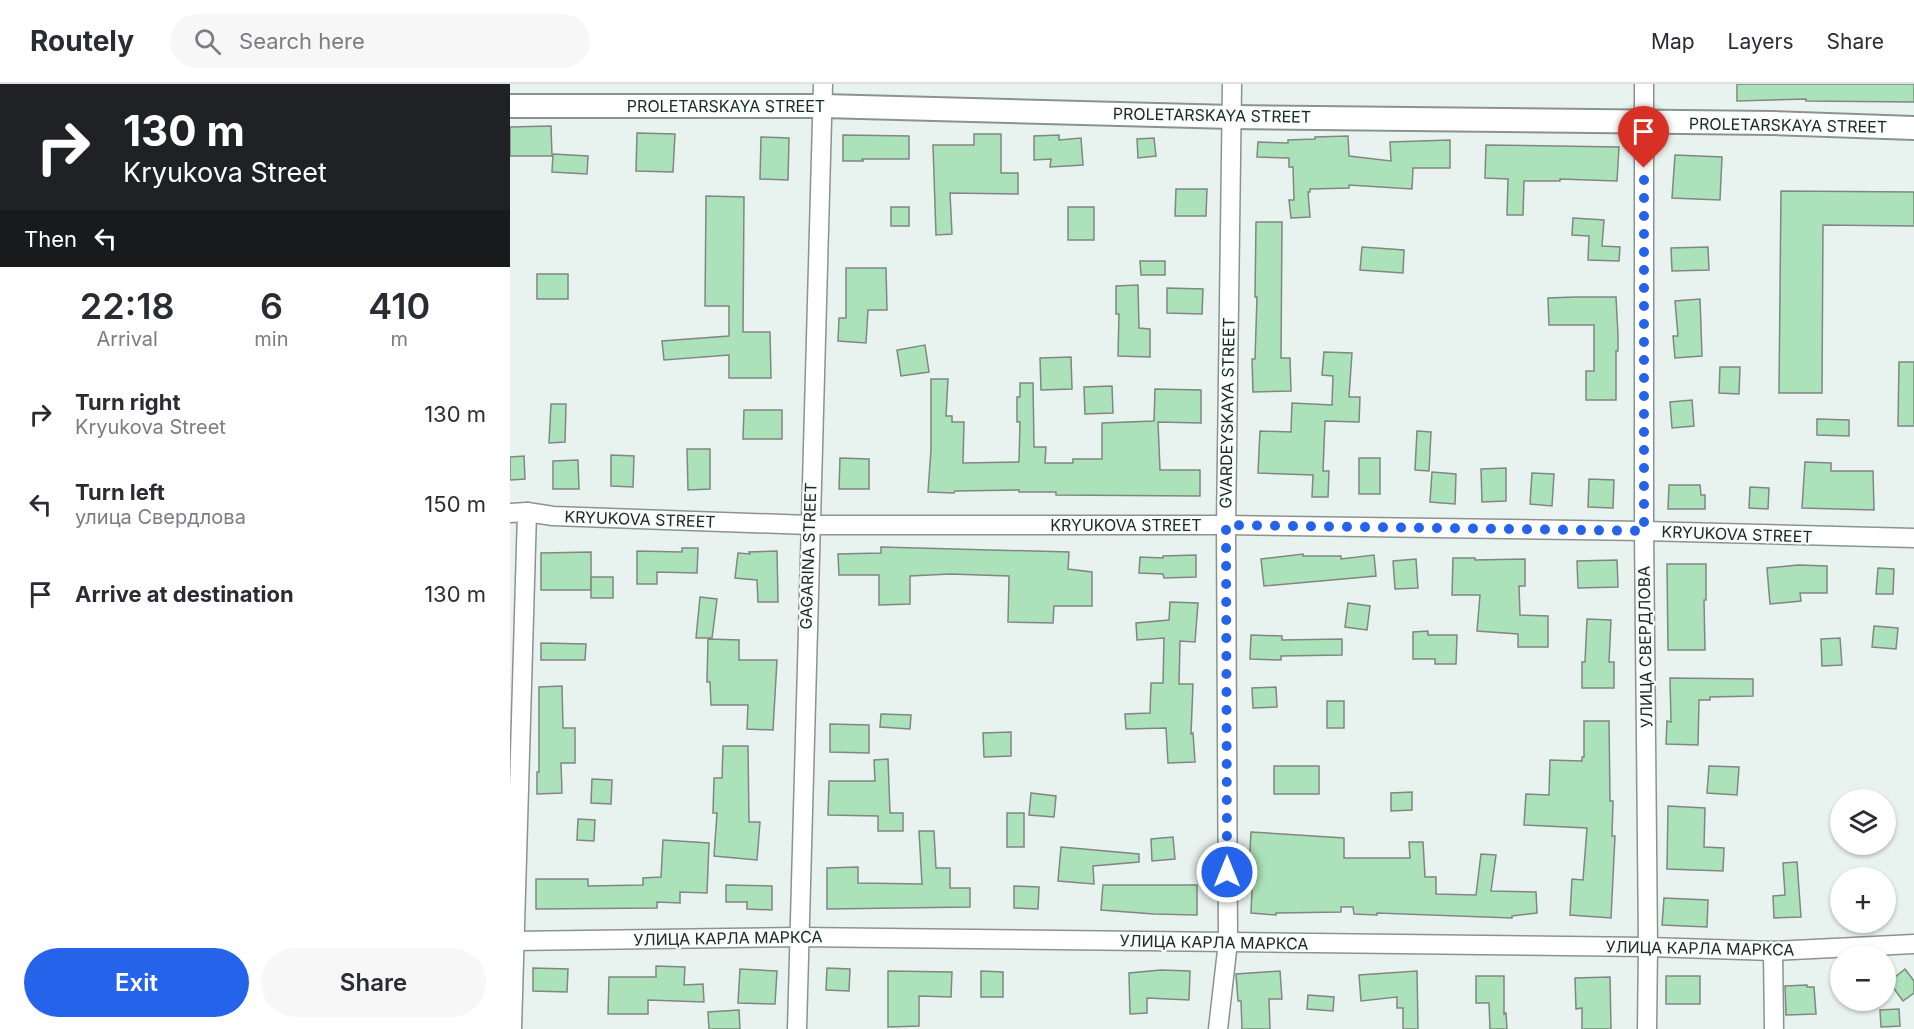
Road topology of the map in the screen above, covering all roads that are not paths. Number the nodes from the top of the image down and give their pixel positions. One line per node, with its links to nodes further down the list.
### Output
1 (1232, 84): 5 (street, GVARDEYSKAYA STREET)
2 (1644, 84): 6 (street, УЛИЦА СВЕРДЛОВА)
3 (823, 95): 4 (main road, PROLETARSKAYA STREET); 5 (main road, PROLETARSKAYA STREET); 9 (street, GAGARINA STREET)
4 (510, 106)
5 (1232, 117): 6 (main road, PROLETARSKAYA STREET); 10 (street, GVARDEYSKAYA STREET)
6 (1644, 122): 7 (main road, PROLETARSKAYA STREET); 11 (street, УЛИЦА СВЕРДЛОВА)
7 (1914, 128)
8 (518, 512): 9 (street, KRYUKOVA STREET); 14 (street)
9 (809, 525): 10 (street, KRYUKOVA STREET); 13 (street, GAGARINA STREET)
10 (1226, 525): 11 (street, KRYUKOVA STREET); 15 (street, GVARDEYSKAYA STREET)
11 (1644, 531): 12 (street, KRYUKOVA STREET); 17 (street, УЛИЦА СВЕРДЛОВА)
12 (1914, 538)
13 (798, 937): 14 (street, УЛИЦА КАРЛА МАРКСА); 15 (street, УЛИЦА КАРЛА МАРКСА); 20 (street, GAGARINA STREET)
14 (513, 940): 19 (street)
15 (1228, 942): 17 (street, УЛИЦА КАРЛА МАРКСА); 21 (street, GVARDEYSKAYA STREET)
16 (1914, 944): 18 (street, УЛИЦА КАРЛА МАРКСА)
17 (1648, 947): 18 (street, УЛИЦА КАРЛА МАРКСА); 22 (street, УЛИЦА СВЕРДЛОВА)
18 (1773, 951): 23 (street)
19 (512, 1029)
20 (797, 1029)
21 (1218, 1029)
22 (1647, 1029)
23 (1774, 1029)

